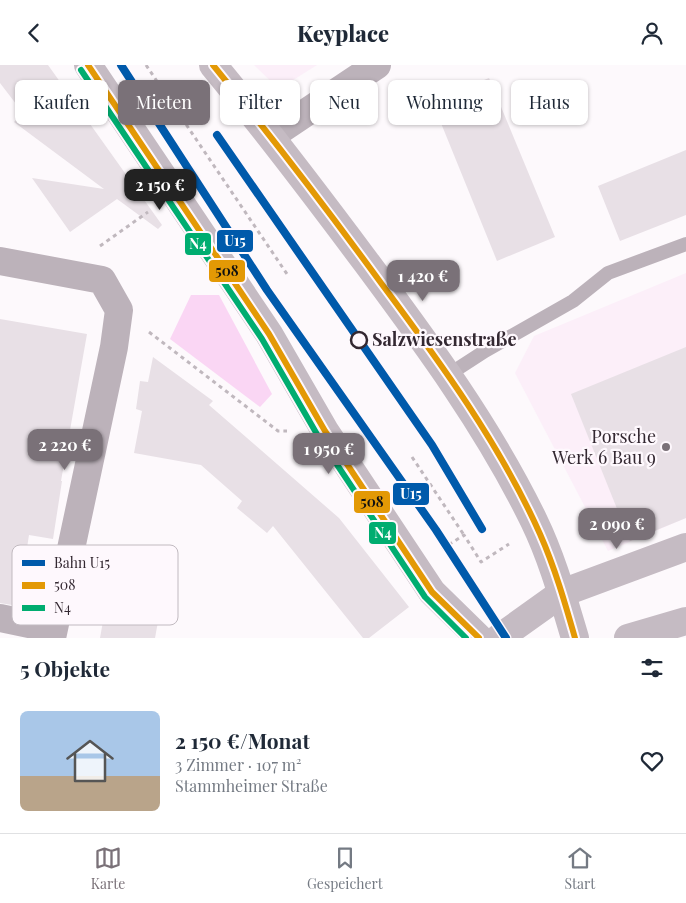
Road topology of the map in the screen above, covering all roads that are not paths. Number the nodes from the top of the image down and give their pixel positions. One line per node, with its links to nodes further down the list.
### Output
1 (88, 65): 14 (street)
2 (213, 65): 4 (street)
3 (377, 65): 4 (street)
4 (271, 136): 7 (street)
5 (686, 244): 7 (lane)
6 (0, 261): 8 (street)
7 (448, 375): 10 (street)
8 (72, 545)
9 (686, 547): 10 (street)
10 (562, 593): 15 (street); 16 (street)
11 (686, 621): 17 (street)
12 (25, 625): 13 (street)
13 (53, 633)
14 (479, 638)
15 (498, 638)
16 (575, 638)
17 (628, 638)

